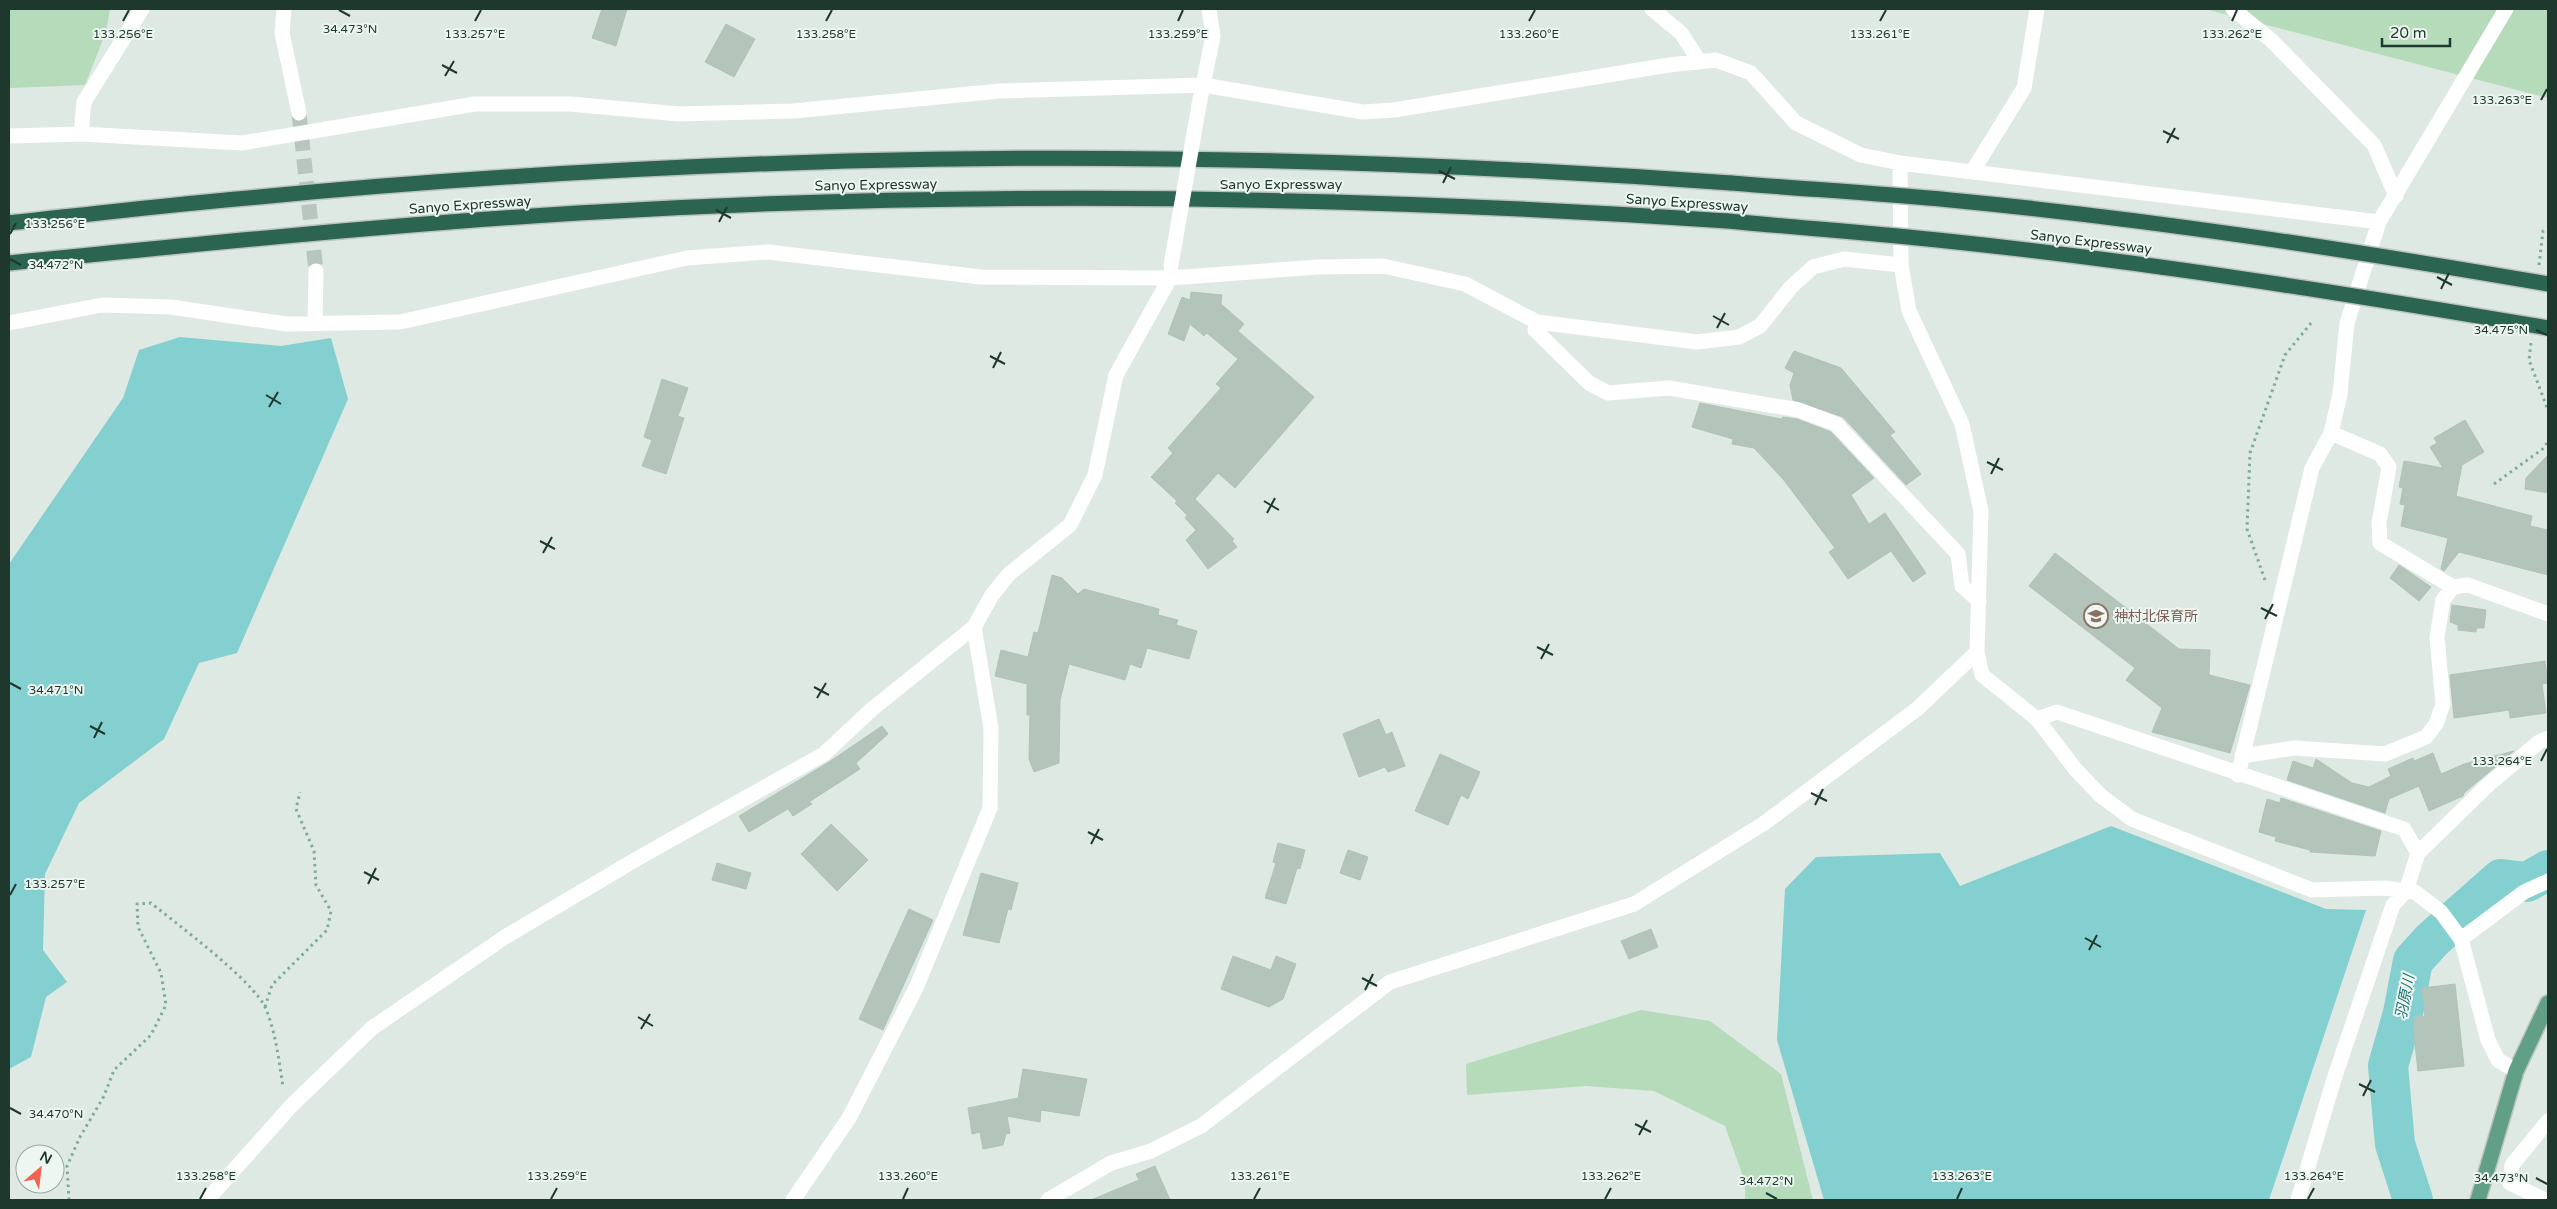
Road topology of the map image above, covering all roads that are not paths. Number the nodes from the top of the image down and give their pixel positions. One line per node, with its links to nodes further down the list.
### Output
1 (142, 9): 11 (street)
2 (284, 9): 10 (street)
3 (1209, 9): 9 (street)
4 (1652, 9): 8 (street)
5 (2037, 9): 14 (street)
6 (2234, 9): 15 (street)
7 (2506, 9): 15 (street)
8 (1700, 62): 9 (street); 13 (street)
9 (1203, 85): 11 (street); 21 (street, bridge)
10 (299, 113)
11 (81, 134): 12 (street)
12 (9, 136)
13 (1900, 164): 14 (street); 19 (street)
14 (1972, 172): 16 (street)
15 (2396, 196): 16 (street)
16 (2379, 222): 27 (street)
17 (9, 223): 22 (highway, Sanyo Expressway, bridge)
18 (9, 263): 26 (highway, Sanyo Expressway, bridge)
19 (1901, 265): 23 (street); 29 (street)
20 (316, 271): 25 (street)
21 (1170, 272): 23 (street); 25 (street); 31 (street)
22 (2548, 284)
23 (1537, 322): 29 (street)
24 (9, 323): 25 (street)
25 (315, 323)
26 (2548, 328)
27 (2331, 432): 28 (street); 35 (street)
28 (2453, 587): 30 (street); 35 (street)
29 (1979, 601): 32 (street)
30 (2548, 614)
31 (974, 627): 44 (street); 45 (street)
32 (1977, 652): 33 (street); 46 (street)
33 (2037, 719): 36 (street); 39 (street)
34 (2548, 738): 37 (street)
35 (2242, 756): 36 (street)
36 (2238, 775): 37 (street)
37 (2418, 853): 39 (street)
38 (2548, 881): 40 (street)
39 (2406, 891): 40 (street); 47 (street)
40 (2461, 939): 42 (street)
41 (2548, 1003): 42 (main road)
42 (2516, 1071): 48 (main road)
43 (2548, 1121): 49 (street)
44 (207, 1200)
45 (792, 1200)
46 (1048, 1200)
47 (2298, 1200)
48 (2478, 1200)
49 (2545, 1200)

